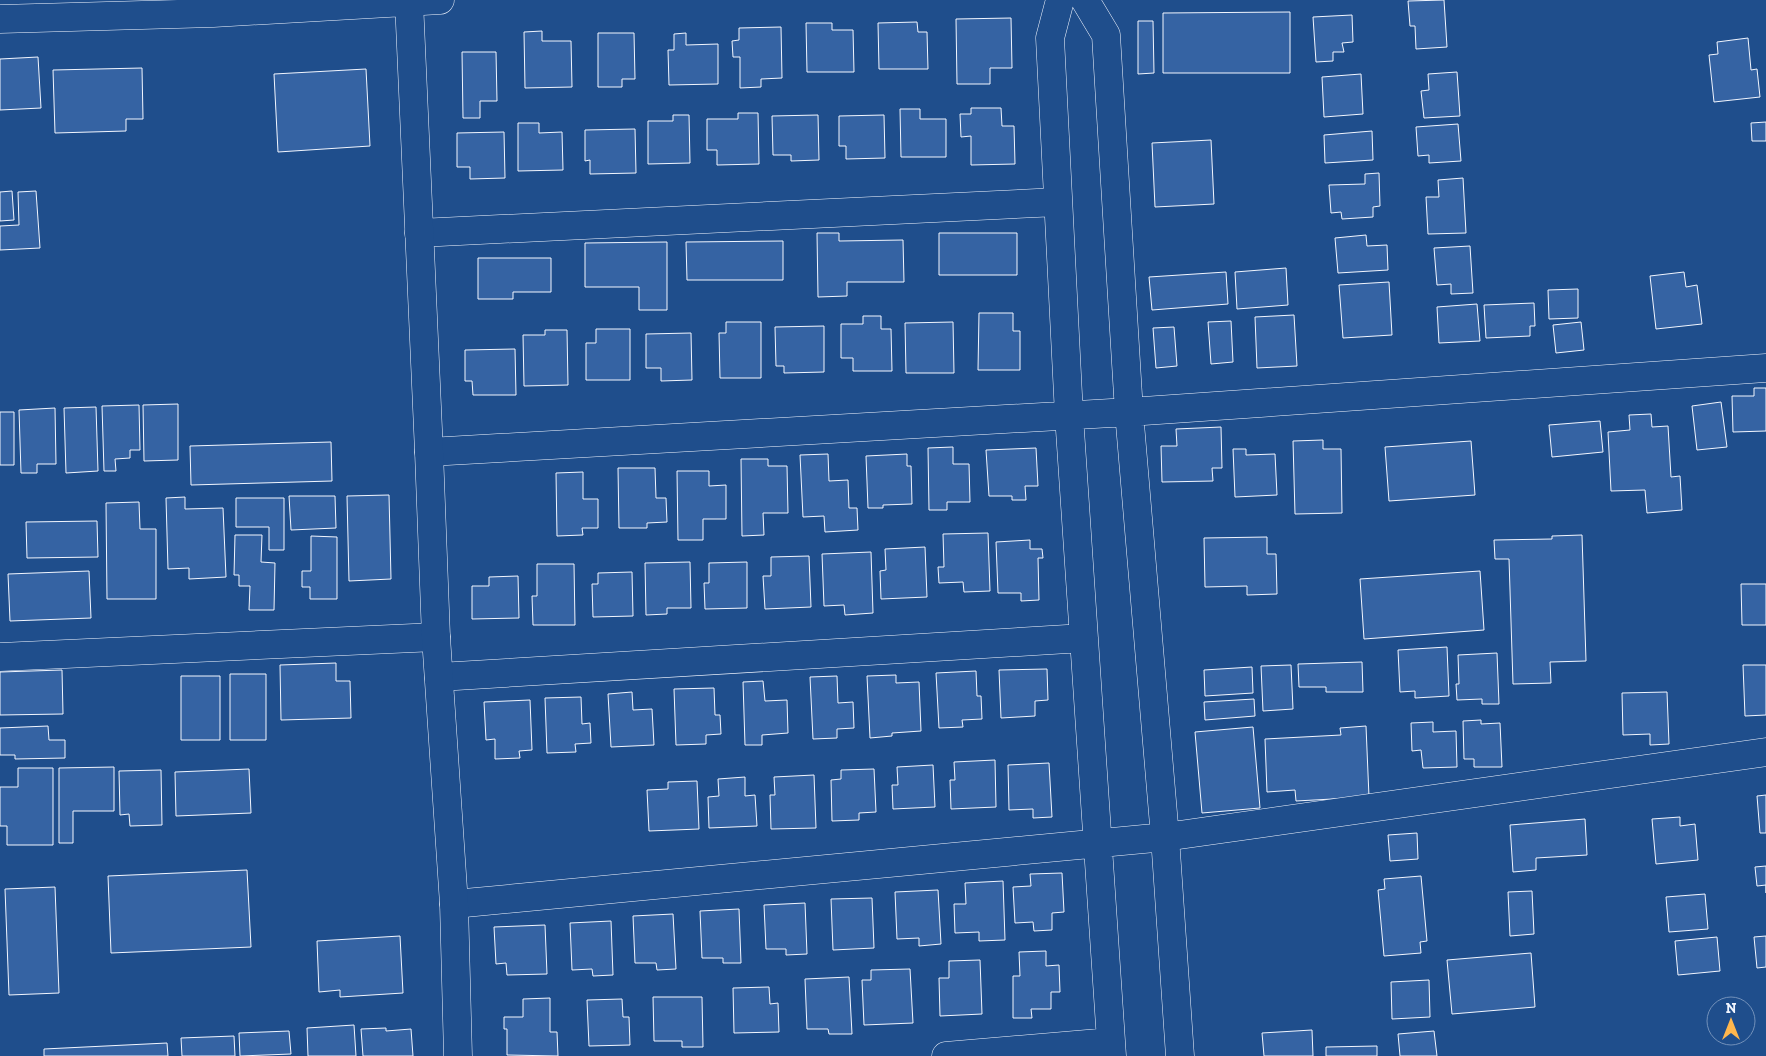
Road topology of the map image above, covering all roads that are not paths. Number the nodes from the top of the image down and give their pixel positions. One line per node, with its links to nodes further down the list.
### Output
1 (440, 0): 4 (street)
2 (1060, 0): 7 (street)
3 (1085, 0): 10 (street)
4 (409, 1): 5 (street); 8 (street)
5 (212, 6): 6 (street)
6 (0, 19)
7 (1058, 202): 8 (street); 11 (street)
8 (419, 233): 12 (street)
9 (1766, 368): 10 (street)
10 (1129, 412): 11 (street); 18 (street)
11 (1069, 415): 12 (street); 14 (street)
12 (429, 452): 13 (street)
13 (436, 637): 15 (street); 16 (street)
14 (1084, 638): 16 (street); 19 (street)
15 (0, 657)
16 (439, 677): 20 (street)
17 (1766, 752): 18 (street)
18 (1165, 837): 19 (street); 24 (street)
19 (1097, 843): 20 (street); 21 (street)
20 (454, 904): 22 (street)
21 (1112, 1049): 23 (street)
22 (458, 1056)
23 (946, 1056)
24 (1180, 1056)

